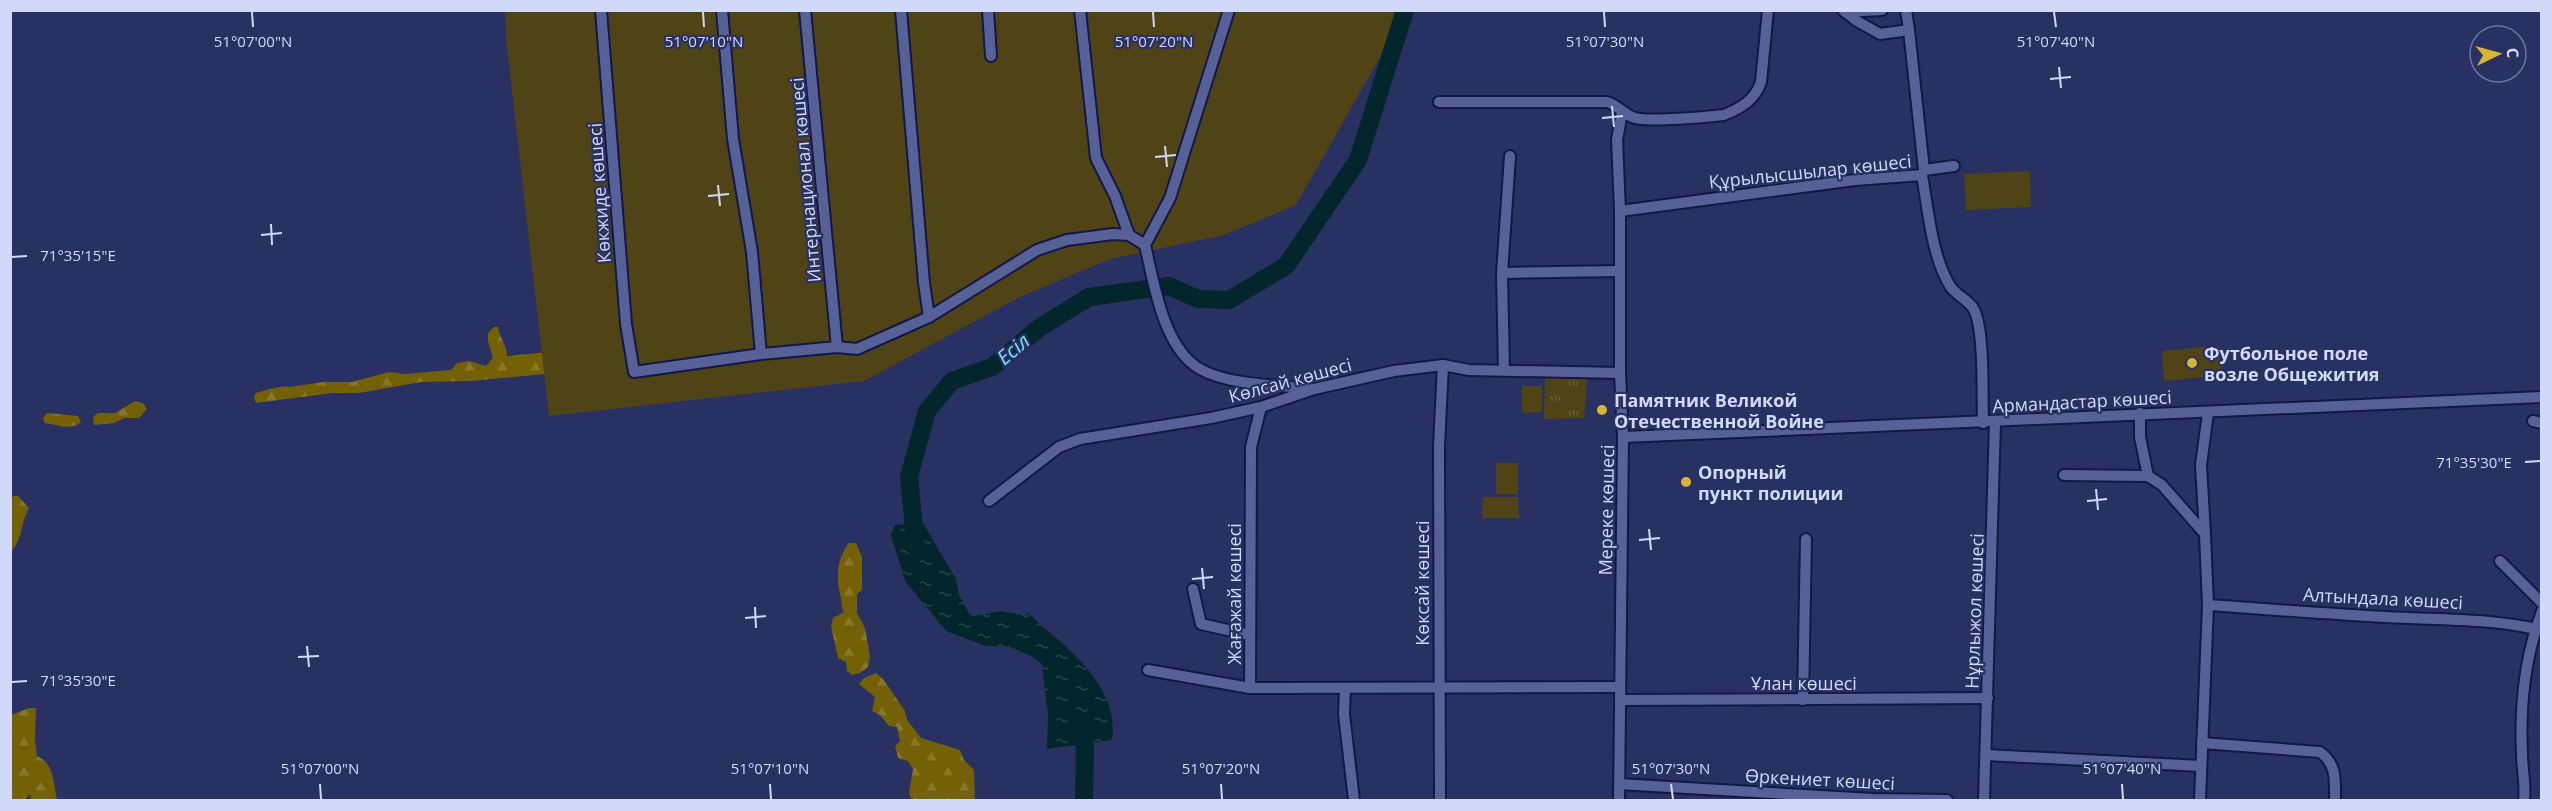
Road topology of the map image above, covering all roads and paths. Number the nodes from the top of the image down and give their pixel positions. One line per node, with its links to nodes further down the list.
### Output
1 (601, 10): 26 (street, Көкжиде көшесі)
2 (722, 10): 26 (street)
3 (805, 10): 25 (street, Интернационал көшесі)
4 (901, 10): 24 (street)
5 (988, 10): 13 (street)
6 (1080, 10): 20 (street)
7 (1229, 10): 21 (street)
8 (1768, 10): 15 (street)
9 (1882, 10): 11 (street)
10 (1906, 10): 12 (street)
11 (1844, 11): 12 (street)
12 (1909, 30): 18 (street)
13 (991, 56)
14 (1439, 102): 15 (street)
15 (1622, 112): 19 (street, Мереке көшесі)
16 (1510, 156): 23 (street)
17 (1954, 166): 18 (street)
18 (1923, 172): 19 (street, Құрылысшылар көшесі); 36 (street, Құрылысшылар көшесі)
19 (1620, 210): 22 (street, Мереке көшесі)
20 (1128, 235): 21 (street); 24 (street)
21 (1145, 245): 30 (street)
22 (1619, 271): 23 (street); 29 (street, Мереке көшесі)
23 (1502, 273): 28 (street)
24 (929, 317): 25 (street)
25 (837, 347): 26 (street)
26 (760, 354)
27 (1443, 365): 28 (street, Көлсай көшесі); 30 (street, Көлсай көшесі); 51 (street, Көксай көшесі)
28 (1503, 370): 29 (street, Көлсай көшесі)
29 (1620, 373): 37 (street, Мереке көшесі)
30 (1314, 389): 32 (street, Көлсай көшесі)
31 (2541, 397): 34 (street, Армандастар көшесі)
32 (1261, 406): 40 (street, Көлсай көшесі); 49 (street, Жағажай көшесі)
33 (2140, 413): 34 (street, Армандастар көшесі); 35 (street, Армандастар көшесі); 39 (street)
34 (2208, 413): 41 (street)
35 (1995, 422): 36 (street, Армандастар көшесі); 55 (street, Нұрлыжол көшесі)
36 (1983, 423): 37 (street, Армандастар көшесі)
37 (1623, 437): 52 (street, Мереке көшесі)
38 (2064, 475): 39 (street)
39 (2148, 476): 41 (street)
40 (989, 501)
41 (2205, 534): 46 (street)
42 (1806, 539): 57 (street)
43 (2500, 561): 45 (street)
44 (1193, 589): 49 (street)
45 (2541, 603)
46 (2208, 605): 48 (street, Алтындала көшесі); 58 (street)
47 (2541, 611): 48 (street)
48 (2536, 629): 70 (street)
49 (1250, 634): 53 (street, Жағажай көшесі)
50 (1148, 670): 53 (street)
51 (1439, 686): 52 (street); 54 (street, Жағажай көшесі); 64 (street, Көксай көшесі)
52 (1620, 687): 56 (street, Мереке көшесі)
53 (1250, 688): 54 (street, Жағажай көшесі)
54 (1345, 689): 63 (street)
55 (1988, 698): 57 (street, Ұлан көшесі); 59 (street, Нұрлыжол көшесі)
56 (1620, 700): 57 (street, Ұлан көшесі); 61 (street, Мереке көшесі)
57 (1803, 700)
58 (2202, 743): 60 (street); 69 (street)
59 (1986, 755): 60 (street); 67 (street, Нұрлыжол көшесі)
60 (2201, 766): 68 (street)
61 (1619, 784): 62 (street, Өркениет көшесі); 65 (street, Мереке көшесі)
62 (1873, 800): 66 (street, Өркениет көшесі)
63 (1354, 801)
64 (1440, 801)
65 (1619, 801)
66 (1947, 801)
67 (1983, 801)
68 (2200, 801)
69 (2335, 801)
70 (2524, 801)

